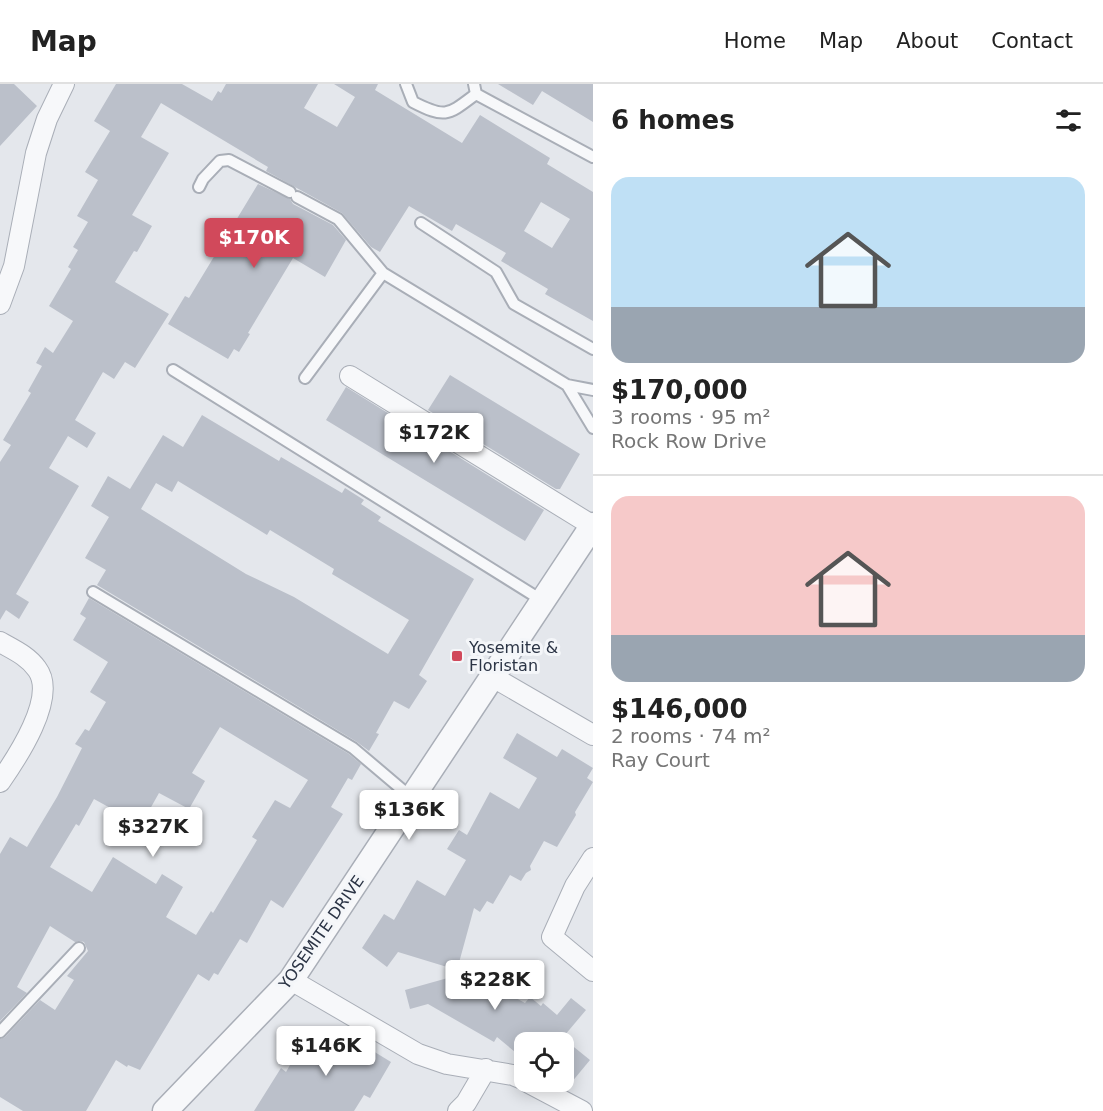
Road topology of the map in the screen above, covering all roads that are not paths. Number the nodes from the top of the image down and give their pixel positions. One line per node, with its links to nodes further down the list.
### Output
1 (64, 84): 7 (street)
2 (406, 84): 3 (lane)
3 (475, 89): 4 (lane)
4 (593, 158)
5 (199, 188): 8 (lane)
6 (421, 223): 10 (lane)
7 (7, 262): 9 (street)
8 (383, 273): 13 (lane); 14 (lane)
9 (0, 304)
10 (593, 349)
11 (173, 370): 19 (lane)
12 (350, 376): 17 (street)
13 (305, 378)
14 (567, 385): 15 (lane); 16 (lane)
15 (593, 390)
16 (593, 428)
17 (593, 525): 19 (street, YOSEMITE DRIVE)
18 (93, 592): 24 (lane)
19 (543, 602): 21 (street, YOSEMITE DRIVE)
20 (0, 642): 23 (street)
21 (494, 677): 22 (street); 24 (street, YOSEMITE DRIVE)
22 (593, 735)
23 (0, 782)
24 (412, 799): 28 (street, YOSEMITE DRIVE)
25 (593, 858): 27 (street)
26 (79, 948): 29 (lane)
27 (593, 971)
28 (291, 980): 30 (street); 33 (street, YOSEMITE DRIVE)
29 (0, 1032)
30 (486, 1069): 31 (street); 34 (street)
31 (514, 1075)
32 (547, 1092): 35 (street)
33 (165, 1111)
34 (458, 1111)
35 (582, 1111)

